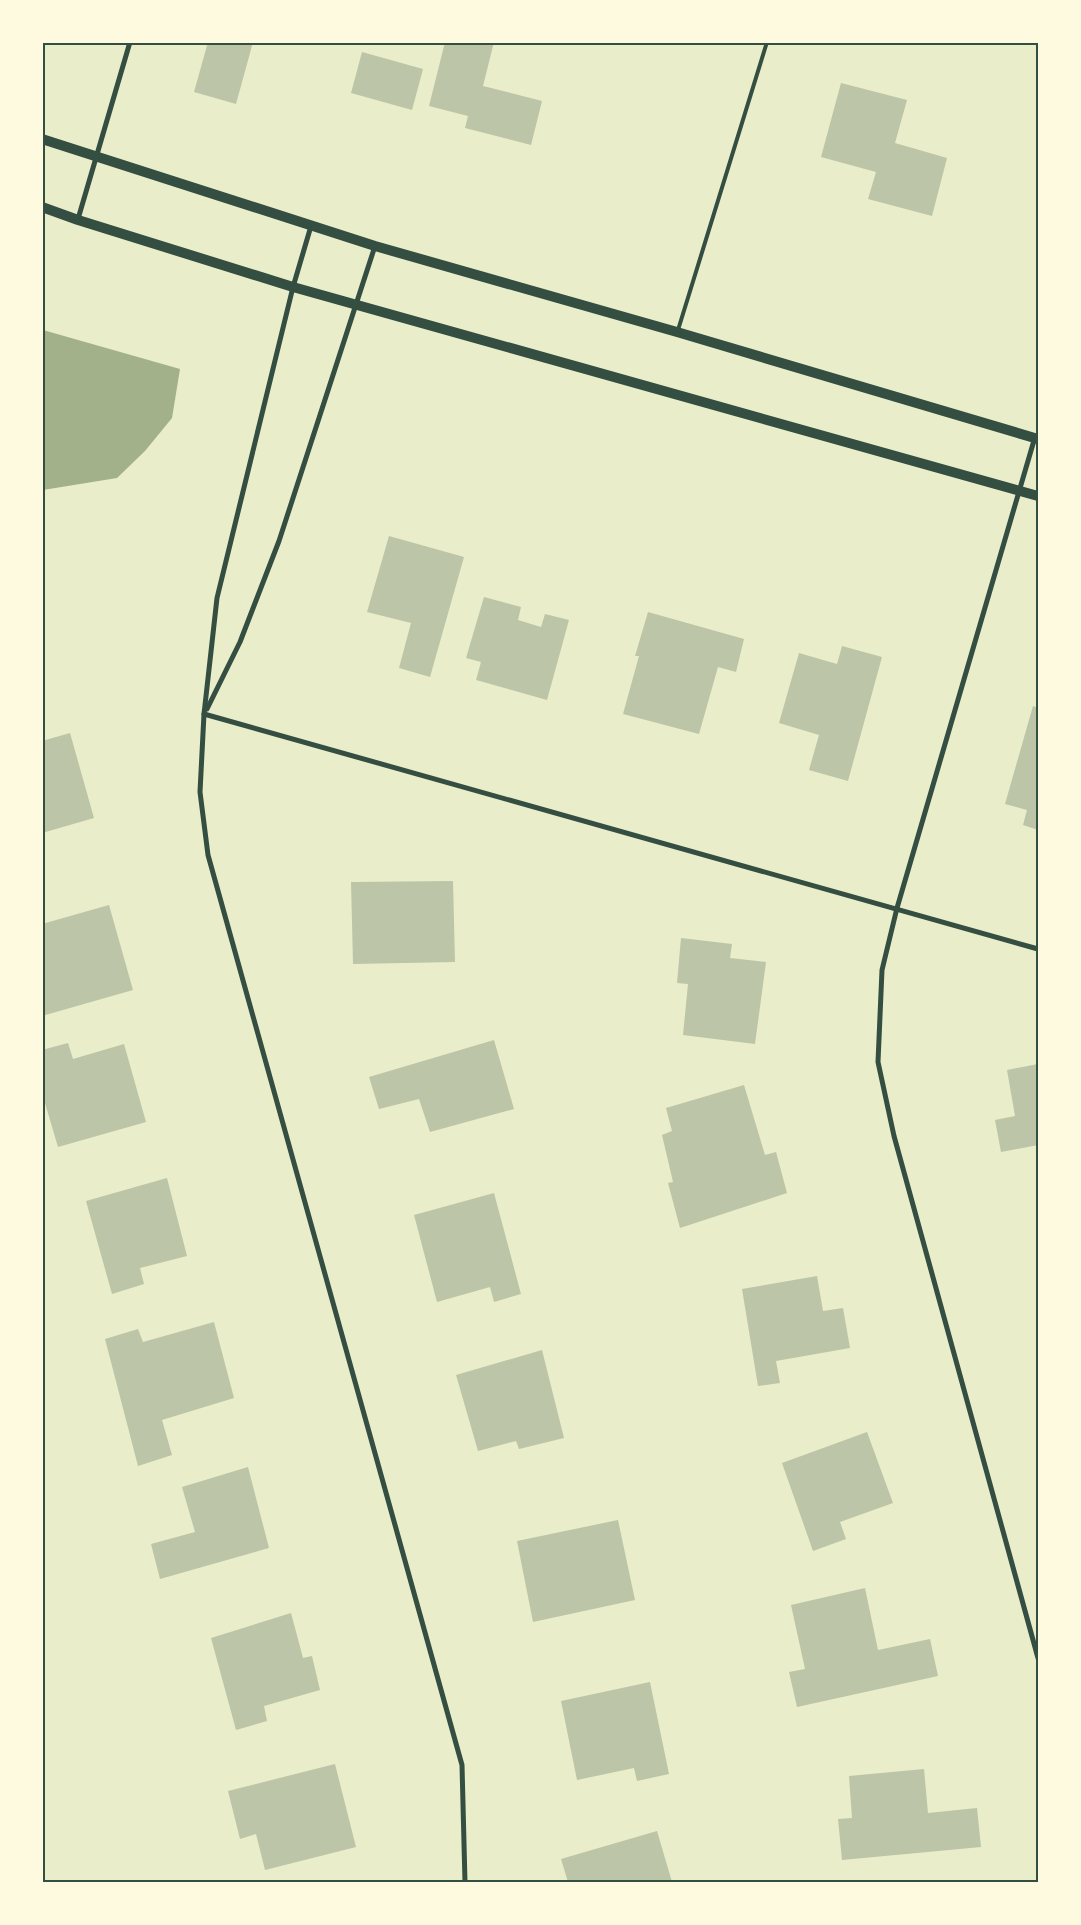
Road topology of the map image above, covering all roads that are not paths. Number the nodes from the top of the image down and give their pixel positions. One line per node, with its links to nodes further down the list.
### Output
1 (130, 42): 4 (street)
2 (768, 42): 11 (lane)
3 (42, 139): 4 (main road)
4 (97, 156): 6 (street); 7 (main road)
5 (42, 207): 6 (main road)
6 (78, 220): 9 (main road)
7 (311, 226): 8 (main road); 9 (street)
8 (375, 246): 10 (street); 11 (main road)
9 (293, 287): 10 (main road); 15 (street)
10 (358, 304): 13 (main road); 15 (street)
11 (677, 332): 12 (main road)
12 (1037, 438): 13 (street)
13 (1019, 491): 14 (main road); 16 (street)
14 (1038, 496)
15 (204, 714): 16 (street); 19 (street)
16 (897, 908): 17 (street); 18 (street)
17 (1038, 948)
18 (1038, 1658)
19 (465, 1882)

